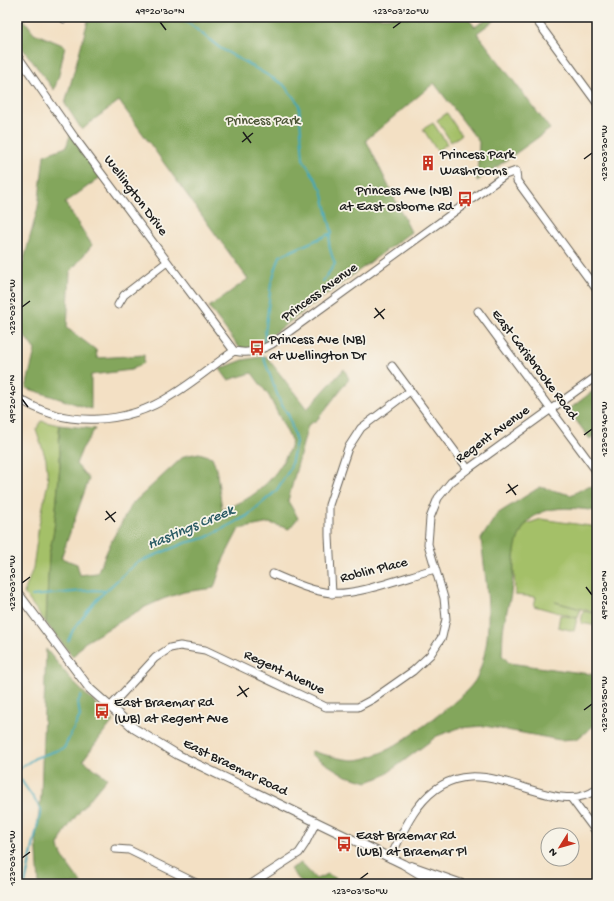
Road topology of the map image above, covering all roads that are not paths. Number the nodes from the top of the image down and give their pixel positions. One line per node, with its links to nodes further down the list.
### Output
1 (534, 17): 3 (street)
2 (17, 56): 4 (street, Wellington Drive)
3 (597, 103)
4 (167, 262): 6 (street); 8 (street, Wellington Drive)
5 (597, 290): 8 (street, Princess Avenue)
6 (118, 305)
7 (478, 311): 13 (street, East Carisbrooke Road)
8 (234, 351): 12 (street)
9 (392, 366): 11 (street)
10 (597, 376): 13 (street, Regent Avenue)
11 (410, 391): 14 (street); 19 (street)
12 (17, 397)
13 (551, 409): 14 (street, Regent Avenue); 15 (street, East Carisbrooke Road)
14 (468, 468): 16 (street, Regent Avenue)
15 (597, 472)
16 (435, 568): 19 (street, Roblin Place); 20 (street, Regent Avenue)
17 (273, 574): 19 (street, Roblin Place)
18 (17, 592): 20 (street, East Braemar Road)
19 (332, 594)
20 (109, 708): 23 (street, East Braemar Road)
21 (597, 789): 22 (street)
22 (571, 798): 24 (street); 26 (street)
23 (316, 822): 26 (street, East Braemar Road); 29 (street)
24 (597, 833)
25 (115, 849): 28 (street)
26 (390, 858): 27 (street, East Braemar Road)
27 (403, 864): 30 (street, East Braemar Road); 31 (street, East Braemar Road)
28 (198, 884)
29 (251, 884)
30 (442, 884)
31 (462, 884)

